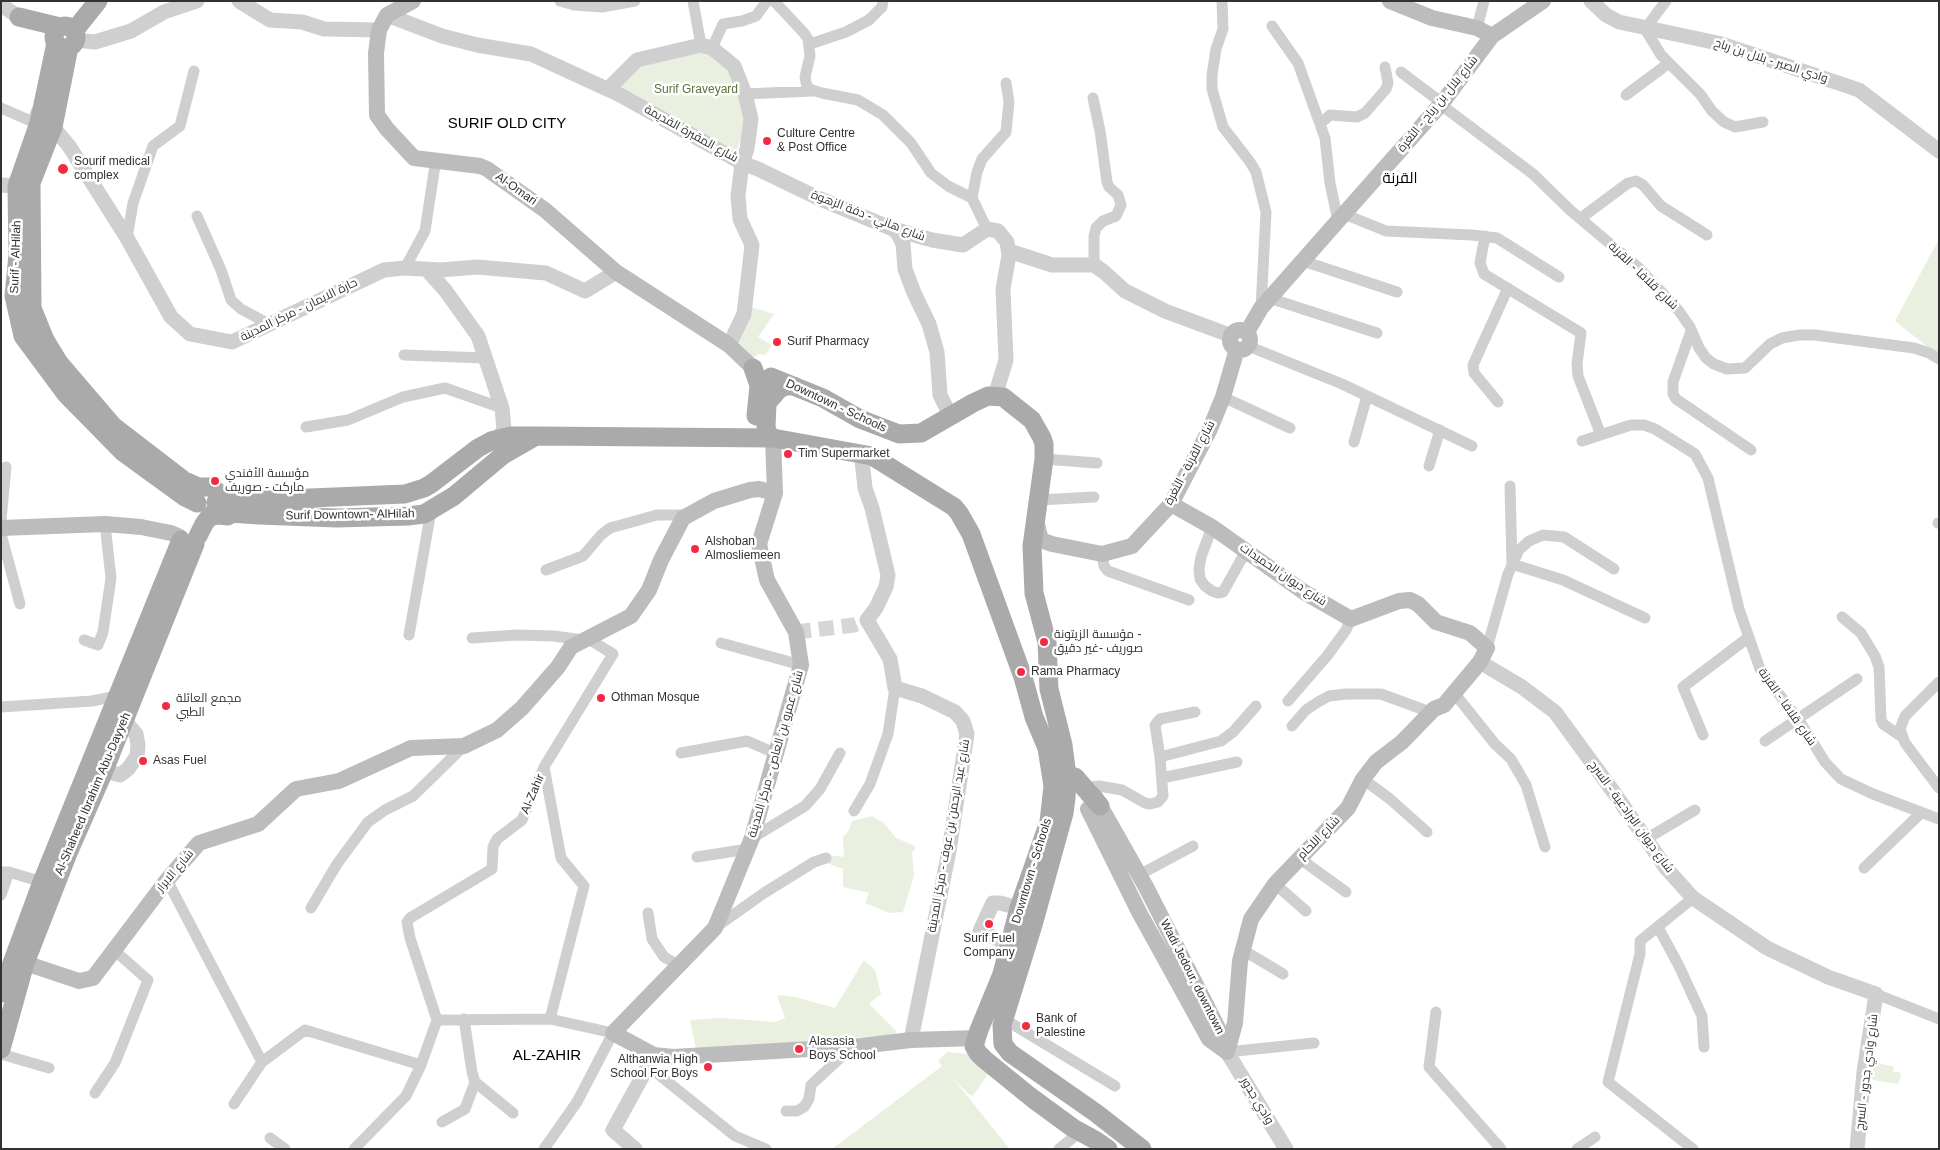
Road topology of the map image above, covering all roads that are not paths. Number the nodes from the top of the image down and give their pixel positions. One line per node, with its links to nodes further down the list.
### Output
1 (82, 1): 25 (main road)
2 (98, 1): 25 (main road)
3 (197, 1): 25 (street)
4 (239, 1): 23 (street)
5 (413, 1): 19 (main road)
6 (560, 1): 7 (street)
7 (635, 1)
8 (693, 1): 27 (street)
9 (767, 1): 27 (street)
10 (774, 1): 26 (street)
11 (883, 1): 26 (street)
12 (1222, 1): 66 (street)
13 (1390, 1): 24 (main road)
14 (1484, 1): 24 (street)
15 (1543, 1): 24 (main road, شارع بلال بن رباح - الثغرة)
16 (1591, 1): 22 (street, وادي الصير - بلال بن رباح)
17 (1666, 1): 22 (street)
18 (1, 5): 20 (street)
19 (387, 15): 23 (main road, Al-Omari); 33 (street, شارع المقبرة القديمة)
20 (19, 17): 25 (main road)
21 (1272, 26): 42 (street)
22 (1645, 29): 28 (street); 44 (street, وادي الصير - بلال بن رباح)
23 (379, 30): 45 (main road, Al-Omari)
24 (1485, 32): 39 (main road, شارع بلال بن رباح - الثغرة)
25 (64, 36): 38 (main road, Surif - AlHilah); 43 (main road, Surif - AlHilah)
26 (810, 44): 34 (street)
27 (706, 46): 33 (street); 35 (street, شارع المقبرة القديمة)
28 (1669, 63): 36 (street); 41 (street)
29 (1385, 67): 42 (street)
30 (194, 71): 56 (street)
31 (1400, 72): 39 (street, شارع قلافا - القرنة)
32 (1006, 83): 48 (street)
33 (608, 89): 46 (street, شارع المقبرة القديمة)
34 (813, 90): 35 (street); 48 (street)
35 (745, 94): 46 (street, شارع المقبرة القديمة)
36 (1626, 95)
37 (1093, 98): 59 (street)
38 (43, 104): 40 (street); 43 (main road); 47 (main road, Surif - AlHilah)
39 (1441, 104): 50 (main road, شارع بلال بن رباح - الثغرة); 51 (street, شارع قلافا - القرنة)
40 (1, 108)
41 (1763, 122)
42 (1320, 124): 50 (street)
43 (53, 127): 56 (street, حارة الايمان - مركز المدينة); 110 (main road, Surif - AlHilah)
44 (1939, 151)
45 (436, 159): 60 (street); 62 (main road, Al-Omari)
46 (742, 163): 52 (street, شارع هاني - دفة الزهوة); 71 (street)
47 (9, 185): 110 (main road, Surif - AlHilah)
48 (972, 198): 53 (street)
49 (197, 216): 67 (street)
50 (1341, 217): 55 (street); 58 (main road, شارع بلال بن رباح - الثغرة)
51 (1581, 218): 54 (street); 68 (street, شارع قلافا - القرنة)
52 (894, 229): 53 (street, شارع هاني - دفة الزهوة); 82 (street)
53 (987, 229): 57 (street)
54 (1707, 235)
55 (1485, 236): 63 (street); 64 (street)
56 (127, 238): 67 (street, حارة الايمان - مركز المدينة)
57 (1008, 251): 59 (street); 77 (street)
58 (1303, 261): 65 (street); 66 (main road, شارع بلال بن رباح - الثغرة)
59 (1094, 265): 70 (street)
60 (405, 268): 61 (street, حارة الايمان - مركز المدينة); 67 (street, حارة الايمان - مركز المدينة)
61 (426, 269): 62 (street, حارة الايمان - مركز المدينة); 73 (street)
62 (616, 272): 71 (main road, Al-Omari)
63 (1559, 277)
64 (1508, 288): 80 (street); 87 (street)
65 (1397, 292)
66 (1265, 303): 69 (street); 70 (main road, شارع بلال بن رباح - الثغرة)
67 (269, 324)
68 (1691, 331): 74 (street, شارع قلافا - القرنة); 95 (street)
69 (1377, 333)
70 (1241, 341): 78 (street); 79 (main road, شارع القرنة - الثغرة)
71 (729, 345): 75 (main road, Al-Omari)
72 (404, 355): 73 (street)
73 (485, 358): 81 (street)
74 (1939, 358)
75 (760, 374): 76 (main road, Downtown - Schools); 89 (main road)
76 (794, 386): 83 (main road, Downtown - Schools); 90 (main road)
77 (995, 396): 82 (main road, Downtown - Schools); 97 (main road)
78 (1367, 396): 86 (street); 93 (street)
79 (1223, 397): 85 (street); 106 (main road, شارع القرنة - الثغرة)
80 (1498, 402)
81 (502, 408): 84 (street); 91 (street)
82 (951, 417): 83 (main road, Downtown - Schools)
83 (860, 419): 96 (main road)
84 (306, 427)
85 (1290, 428)
86 (1440, 430): 94 (street); 99 (street)
87 (1601, 435): 92 (street, شارع قلافا - القرنة); 130 (street, شارع قلافا - القرنة)
88 (537, 436): 89 (main road, Surif Downtown- AlHilah); 91 (main road, Surif Downtown- AlHilah); 107 (main road, Surif Downtown- AlHilah)
89 (754, 437): 90 (main road, Surif Downtown- AlHilah)
90 (772, 438): 96 (main road, Surif Downtown- AlHilah); 102 (main road, شارع عمرو بن العاص - مركز المدينة)
91 (495, 440): 104 (main road, Surif Downtown- AlHilah)
92 (1582, 441)
93 (1354, 442)
94 (1472, 446)
95 (1751, 450)
96 (859, 452): 139 (street); 150 (main road, Downtown - Schools)
97 (1044, 458): 98 (street); 105 (main road)
98 (1097, 462)
99 (1429, 466)
100 (6, 467): 111 (street)
101 (1510, 486): 121 (street)
102 (775, 493): 109 (main road); 136 (main road, شارع عمرو بن العاص - مركز المدينة)
103 (1094, 497): 105 (street)
104 (236, 500): 110 (main road, Surif Downtown- AlHilah); 110 (main road)
105 (1039, 500): 112 (main road)
106 (1171, 504): 114 (main road, شارع ديوان الحميدات); 119 (main road, شارع القرنة - الثغرة)
107 (431, 511): 108 (main road, Surif Downtown- AlHilah); 129 (street)
108 (259, 515): 110 (main road); 110 (main road)
109 (688, 515): 123 (street); 132 (main road)
110 (195, 518): 113 (main road); 141 (main road, Al-Shaheed Ibrahim Abu-Dayyeh); 149 (main road, Al-Shaheed Ibrahim Abu-Dayyeh)
111 (1, 520)
112 (1036, 521): 117 (main road); 120 (main road)
113 (105, 524): 115 (main road); 133 (street)
114 (1212, 527): 118 (main road, شارع ديوان الحميدات); 118 (street)
115 (1, 528)
116 (1, 534): 125 (street)
117 (1052, 544): 119 (main road, شارع القرنة - الثغرة); 120 (main road)
118 (1246, 551): 128 (main road, شارع ديوان الحميدات)
119 (1102, 554): 124 (street)
120 (1033, 560): 153 (main road)
121 (1512, 564): 122 (street); 127 (street); 135 (street)
122 (1614, 569)
123 (546, 570)
124 (1189, 600)
125 (20, 604)
126 (1842, 617): 152 (street)
127 (1644, 618)
128 (1351, 619): 135 (main road); 142 (street)
129 (409, 635)
130 (1749, 637): 147 (street, شارع قلافا - القرنة); 151 (street)
131 (472, 638): 132 (street)
132 (585, 639): 155 (main road); 161 (street)
133 (84, 640)
134 (721, 643): 136 (street)
135 (1484, 655): 140 (main road, شارع اللحام); 173 (street, شارع ديوان البرادعية - السرج)
136 (802, 665): 158 (main road, شارع عمرو بن العاص - مركز المدينة)
137 (1857, 679): 147 (street)
138 (1939, 682): 152 (street)
139 (895, 688): 169 (street); 212 (street, شارع عبد الرحمن بن عوف - مركز المدينة)
140 (1455, 694): 146 (main road, شارع اللحام); 176 (street)
141 (118, 696): 144 (street); 184 (main road, Al-Shaheed Ibrahim Abu-Dayyeh)
142 (1288, 701)
143 (1256, 706): 159 (street)
144 (1, 707)
145 (1195, 712): 159 (street)
146 (1430, 712): 148 (street); 164 (main road, شارع اللحام)
147 (1798, 719): 154 (street); 170 (street, شارع قلافا - القرنة)
148 (1292, 726)
149 (130, 727): 162 (main road, Al-Shaheed Ibrahim Abu-Dayyeh); 162 (street)
150 (1041, 735): 153 (main road); 165 (main road, Downtown - Schools)
151 (1703, 735)
152 (1902, 736): 166 (street)
153 (1061, 739): 165 (main road); 167 (main road)
154 (1764, 740)
155 (464, 746): 183 (main road, شارع الابرار); 189 (street)
156 (681, 753): 158 (street)
157 (840, 753): 174 (street)
158 (777, 754): 174 (main road, شارع عمرو بن العاص - مركز المدينة)
159 (1160, 757): 163 (street)
160 (1238, 762): 163 (street)
161 (544, 767): 206 (street, Al-Zahir); 208 (street, Al-Zahir)
162 (112, 773): 198 (main road, Al-Shaheed Ibrahim Abu-Dayyeh)
163 (1162, 778): 167 (street)
164 (1363, 780): 172 (street); 179 (main road, شارع اللحام)
165 (1061, 785): 167 (main road); 190 (main road, Downtown - Schools); 193 (main road)
166 (1939, 788)
167 (1091, 801): 182 (main road, Wadi Jedour, downtown); 217 (main road, Wadi Jedour, downtown)
168 (1695, 810): 173 (street)
169 (854, 811)
170 (1921, 813): 171 (street, شارع قلافا - القرنة); 180 (street)
171 (1939, 819)
172 (1427, 832)
173 (1646, 839): 188 (street, شارع ديوان البرادعية - السرج)
174 (750, 844): 177 (street); 195 (main road, شارع عمرو بن العاص - مركز المدينة)
175 (1193, 846): 182 (street)
176 (1545, 847)
177 (697, 857)
178 (826, 858): 195 (street)
179 (1299, 858): 185 (main road, شارع اللحام); 186 (street)
180 (1864, 868)
181 (5, 872): 184 (street); 187 (street)
182 (1139, 875): 217 (main road, Wadi Jedour, downtown)
183 (167, 880): 196 (main road, شارع الابرار); 220 (street)
184 (42, 882): 202 (main road, Al-Shaheed Ibrahim Abu-Dayyeh)
185 (1275, 884): 191 (street); 197 (main road, شارع اللحام)
186 (1346, 892)
187 (1, 895)
188 (1693, 898): 194 (street); 203 (street, شارع ديوان البرادعية - السرج)
189 (311, 908)
190 (1019, 908): 193 (main road); 200 (main road, Downtown - Schools); 200 (street)
191 (1306, 911)
192 (648, 914): 199 (street)
193 (1033, 925): 209 (main road)
194 (1658, 927): 215 (street); 244 (street)
195 (715, 928): 199 (main road, شارع عمرو بن العاص - مركز المدينة)
196 (114, 950): 198 (main road, شارع الابرار); 225 (street)
197 (1243, 950): 201 (street); 217 (main road, شارع اللحام)
198 (25, 963): 216 (main road, Al-Shaheed Ibrahim Abu-Dayyeh)
199 (679, 965): 210 (main road, شارع عمرو بن العاص - مركز المدينة)
200 (1004, 966): 211 (main road, Downtown - Schools)
201 (1283, 974)
202 (1, 993)
203 (1876, 994): 207 (street); 245 (street, شارع وادي جدور - السرج)
204 (1436, 1012): 242 (street)
205 (464, 1019): 206 (street); 208 (street); 223 (street)
206 (550, 1019): 210 (street)
207 (1939, 1019)
208 (438, 1020): 221 (street)
209 (1003, 1022): 211 (main road); 224 (street); 240 (main road)
210 (613, 1033): 219 (main road); 235 (street)
211 (976, 1038): 212 (main road); 230 (main road)
212 (910, 1040): 214 (main road)
213 (1314, 1043): 217 (street)
214 (853, 1046): 219 (main road); 227 (street)
215 (1704, 1047)
216 (1, 1049)
217 (1227, 1052): 241 (street, وادي جدور)
218 (1, 1054): 222 (street)
219 (651, 1060): 236 (street); 237 (street)
220 (262, 1062): 221 (street); 226 (street)
221 (421, 1065): 234 (street)
222 (49, 1068)
223 (476, 1082): 228 (street); 229 (street)
224 (1116, 1086)
225 (94, 1093)
226 (234, 1104)
227 (786, 1111)
228 (513, 1113)
229 (442, 1122)
230 (1080, 1132): 238 (street); 239 (main road)
231 (270, 1138): 233 (street)
232 (1596, 1138): 243 (street)
233 (285, 1149)
234 (354, 1149)
235 (544, 1149)
236 (635, 1149)
237 (766, 1149)
238 (1059, 1149)
239 (1108, 1149)
240 (1142, 1149)
241 (1286, 1149)
242 (1501, 1149)
243 (1577, 1149)
244 (1693, 1149)
245 (1857, 1149)

